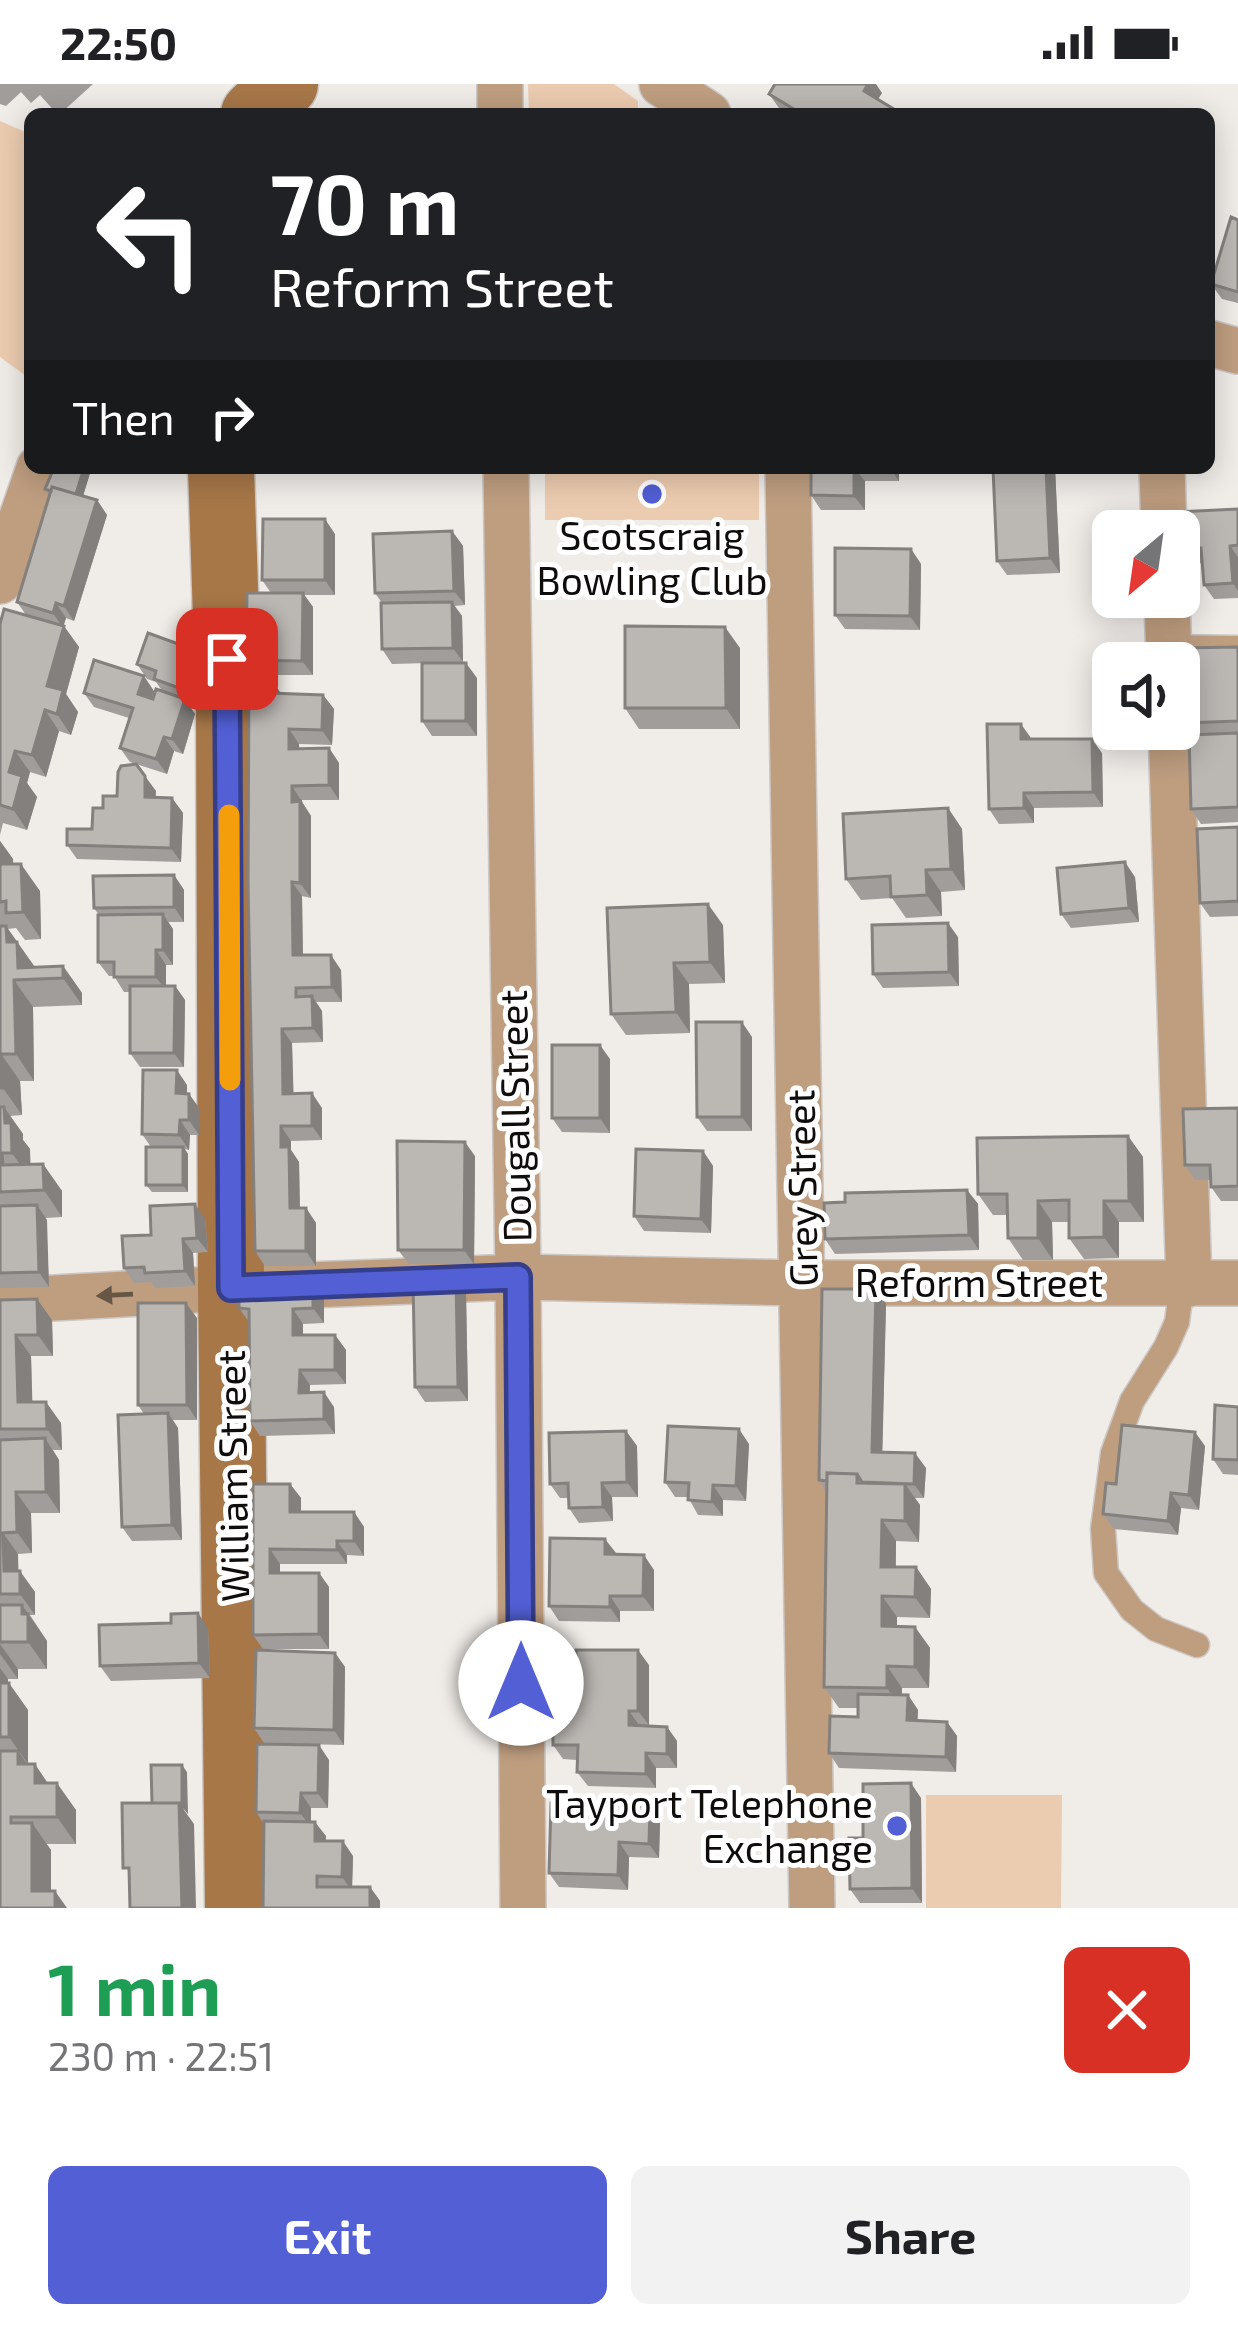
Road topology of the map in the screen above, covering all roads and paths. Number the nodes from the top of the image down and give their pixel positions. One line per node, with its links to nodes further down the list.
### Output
1 (285, 84): 3 (main road)
2 (662, 84): 4 (street)
3 (260, 108)
4 (699, 108)
5 (37, 474): 11 (street)
6 (221, 474): 19 (main road, William Street)
7 (506, 474): 15 (street, Dougall Street)
8 (788, 474): 17 (street, Grey Street)
9 (1162, 474): 10 (street)
10 (1164, 510)
11 (0, 581)
12 (1238, 648): 13 (lane)
13 (1200, 652)
14 (1172, 750): 18 (street)
15 (518, 1277): 17 (street, Reform Street); 19 (street, Reform Street); 23 (street, Dougall Street)
16 (1238, 1282): 18 (street, Reform Street)
17 (803, 1283): 18 (street, Reform Street); 24 (street, Grey Street)
18 (1186, 1284): 21 (lane)
19 (231, 1288): 20 (street, Reform Street, one-way to 20); 22 (main road, William Street)
20 (0, 1301)
21 (1197, 1645)
22 (238, 1908)
23 (523, 1908)
24 (812, 1908)

